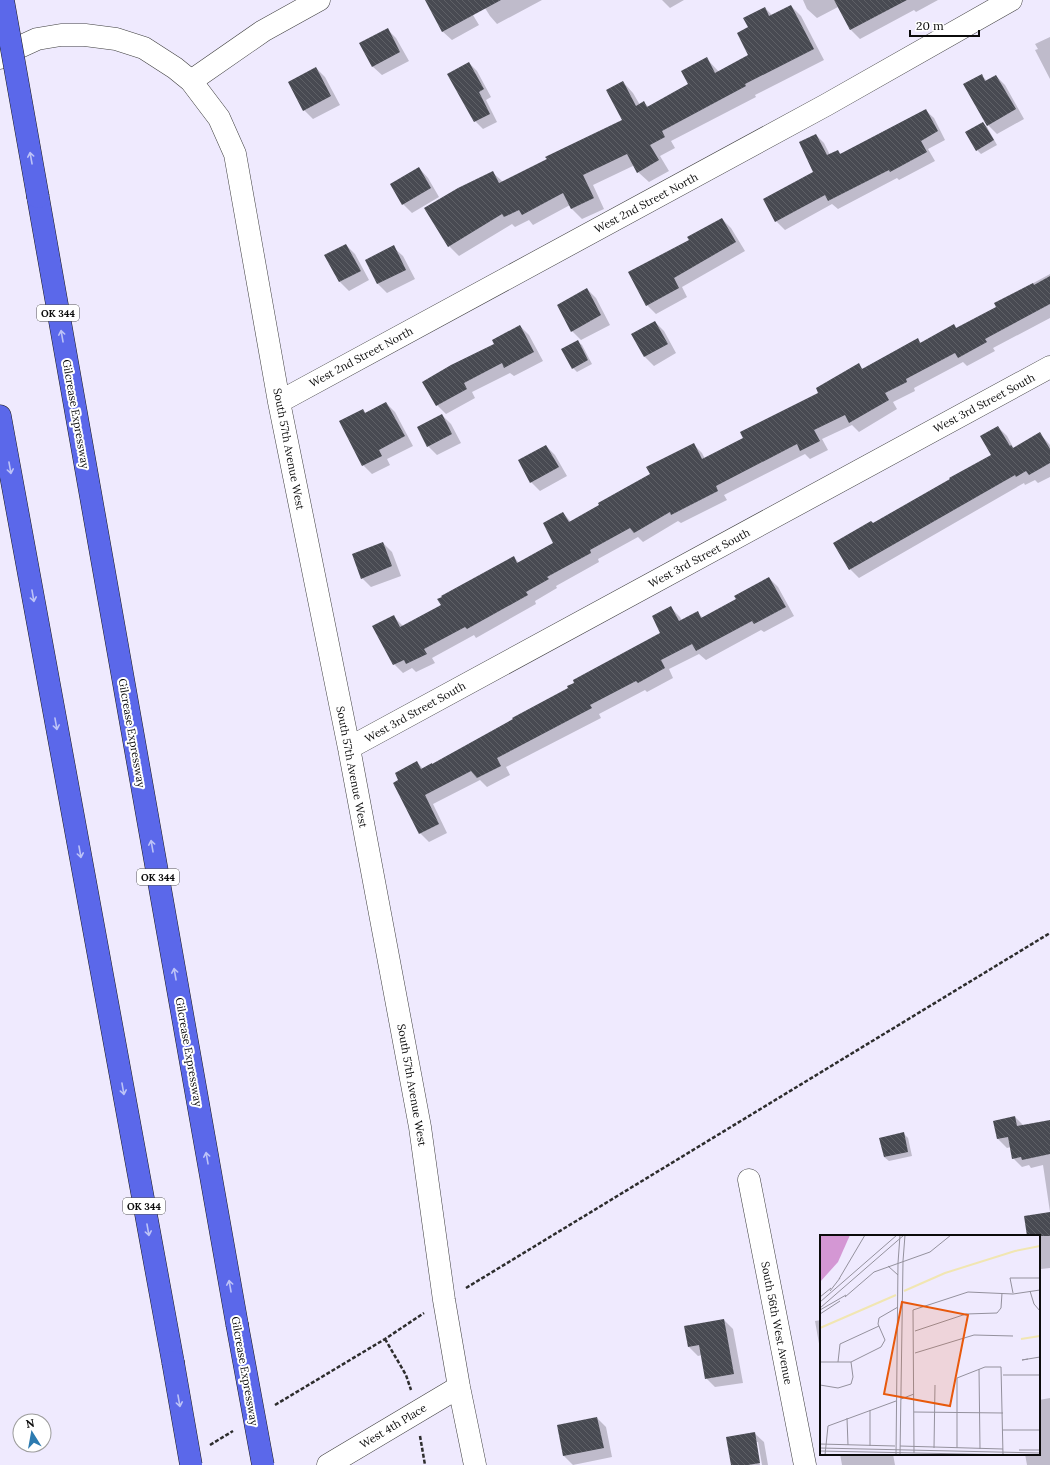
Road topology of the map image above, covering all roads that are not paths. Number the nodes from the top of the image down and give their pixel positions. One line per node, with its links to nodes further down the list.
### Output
1 (3, 0): 13 (highway, Gilcrease Expressway / OK 344, one-way to 1, bridge)
2 (319, 0): 5 (street)
3 (1011, 0): 7 (street, West 2nd Street North)
4 (0, 58): 5 (street, South 57th Avenue West)
5 (191, 82): 7 (street, South 57th Avenue West)
6 (1050, 368): 9 (street, West 3rd Street South)
7 (280, 402): 9 (street, South 57th Avenue West)
8 (0, 416): 12 (highway, OK 344, one-way to 12, bridge)
9 (349, 748): 11 (street, South 57th Avenue West)
10 (749, 1180): 16 (street, South 56th West Avenue)
11 (459, 1387): 14 (street, West 4th Place); 15 (street, South 57th Avenue West)
12 (197, 1457)
13 (263, 1465)
14 (328, 1465)
15 (475, 1465)
16 (804, 1465)

